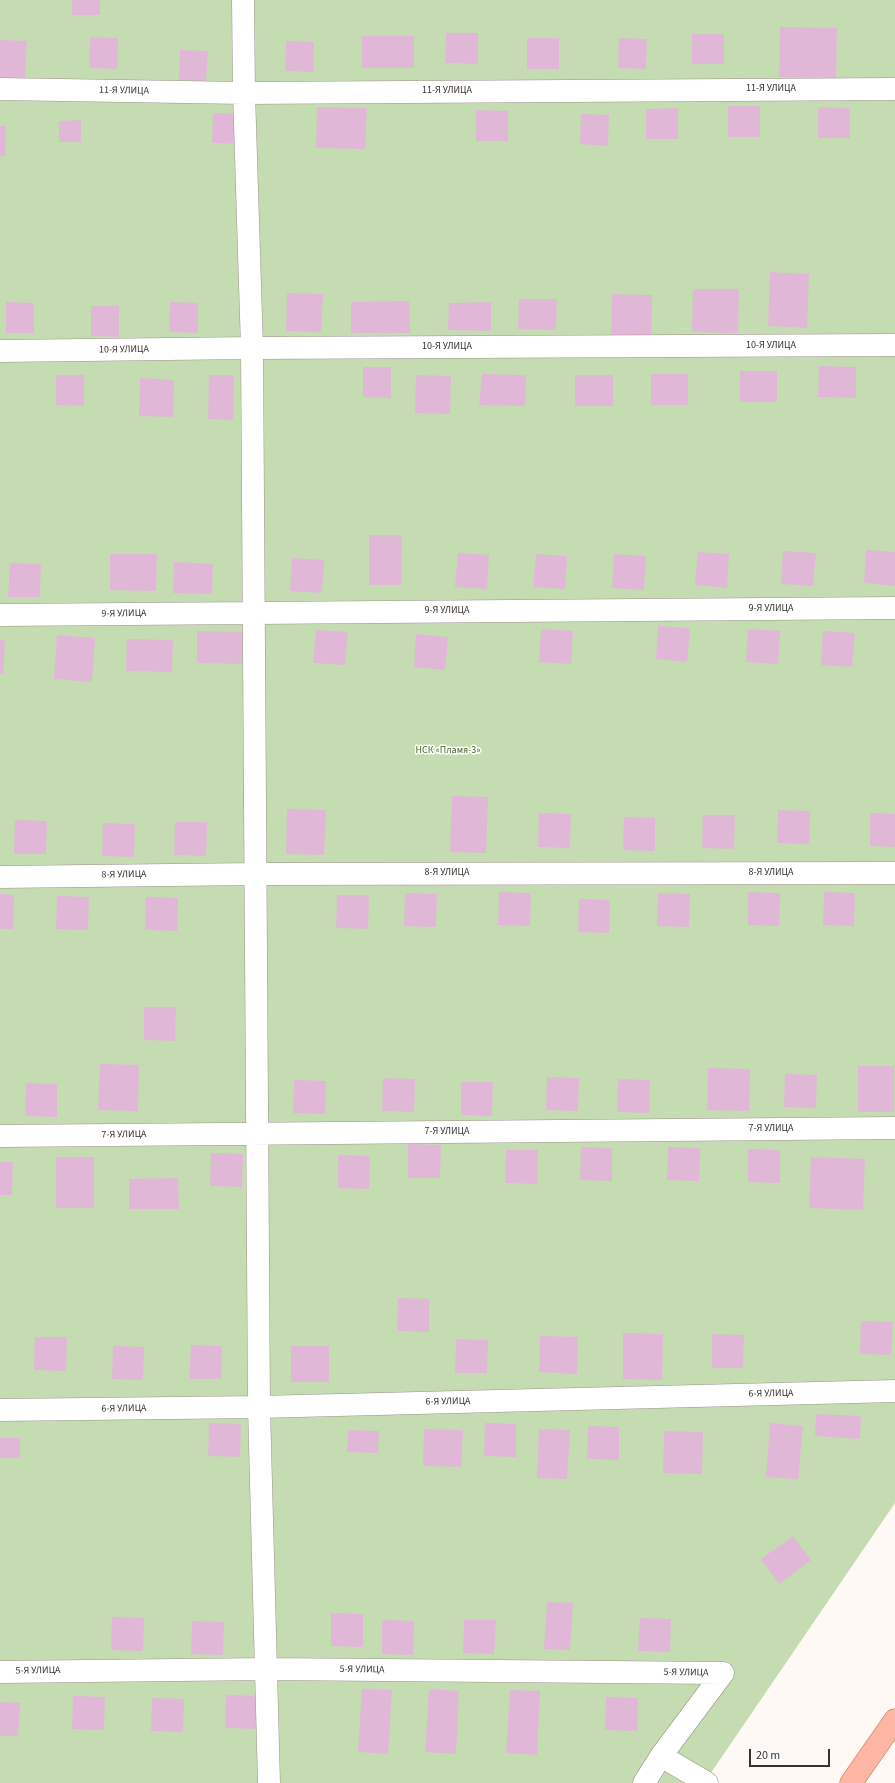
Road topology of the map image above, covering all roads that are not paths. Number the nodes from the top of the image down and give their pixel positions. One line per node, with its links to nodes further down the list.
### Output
1 (243, 0): 4 (street)
2 (0, 89): 4 (street, 11-Я УЛИЦА)
3 (895, 89): 4 (street, 11-Я УЛИЦА)
4 (244, 93): 6 (street)
5 (895, 345): 6 (street, 10-Я УЛИЦА)
6 (252, 348): 7 (street, 10-Я УЛИЦА); 9 (street)
7 (0, 352)
8 (895, 608): 9 (street, 9-Я УЛИЦА)
9 (252, 613): 10 (street, 9-Я УЛИЦА); 12 (street)
10 (0, 615)
11 (895, 873): 12 (street, 8-Я УЛИЦА)
12 (256, 874): 13 (street, 8-Я УЛИЦА); 15 (street)
13 (0, 876)
14 (895, 1128): 15 (street, 7-Я УЛИЦА)
15 (258, 1134): 16 (street, 7-Я УЛИЦА); 18 (street)
16 (0, 1136)
17 (895, 1391): 18 (street, 6-Я УЛИЦА)
18 (259, 1407): 19 (street, 6-Я УЛИЦА); 20 (street)
19 (0, 1410)
20 (267, 1669): 21 (street, 5-Я УЛИЦА); 23 (street, 5-Я УЛИЦА); 24 (street)
21 (0, 1672)
22 (895, 1720): 27 (main road)
23 (661, 1756): 25 (street); 26 (street)
24 (269, 1783)
25 (644, 1783)
26 (707, 1783)
27 (851, 1783)

